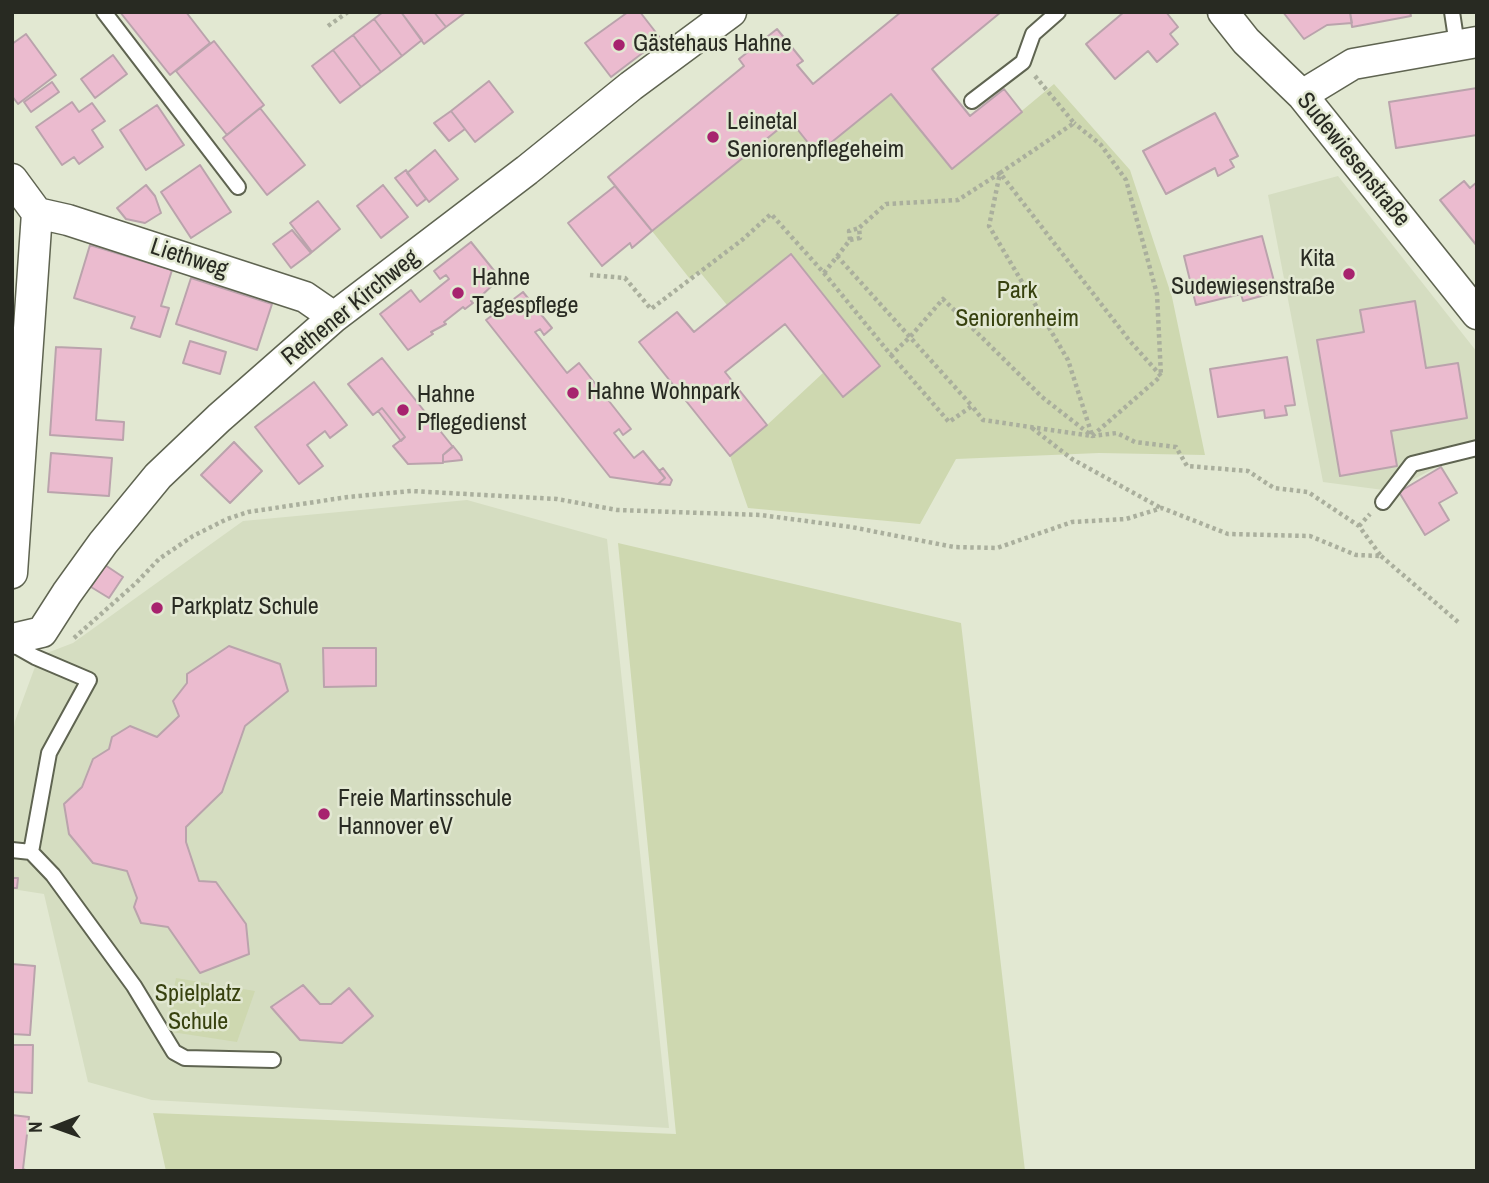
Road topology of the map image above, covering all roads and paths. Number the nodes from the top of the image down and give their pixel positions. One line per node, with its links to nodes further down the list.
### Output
1 (104, 12): 15 (lane)
2 (348, 12): 7 (path)
3 (732, 12): 23 (street, Rethener Kirchweg)
4 (1058, 12): 9 (lane)
5 (1223, 12): 10 (street, Sudewiesenstraße)
6 (1452, 12): 8 (lane)
7 (328, 26)
8 (1467, 44): 10 (street)
9 (1023, 62): 11 (lane); 12 (path)
10 (1302, 95): 22 (street, Sudewiesenstraße)
11 (972, 101)
12 (1074, 123): 13 (path); 26 (path)
13 (1000, 173): 17 (path); 26 (path); 30 (path)
14 (12, 179): 16 (street)
15 (238, 187)
16 (37, 213): 23 (street, Liethweg); 27 (street)
17 (859, 228): 18 (path); 18 (path)
18 (850, 240): 19 (path)
19 (837, 257): 20 (path); 24 (path)
20 (824, 273): 21 (path); 25 (path)
21 (590, 275)
22 (1477, 314)
23 (334, 317): 40 (street, Rethener Kirchweg)
24 (911, 338): 25 (path); 28 (path); 30 (path)
25 (891, 355): 28 (path)
26 (1161, 376): 30 (path)
27 (20, 383): 34 (street)
28 (972, 405): 29 (path)
29 (1031, 427): 30 (path); 33 (path)
30 (1093, 436): 36 (path)
31 (1477, 449): 32 (lane)
32 (1383, 502)
33 (1162, 508): 37 (path); 41 (path)
34 (15, 514): 38 (street)
35 (1370, 514): 36 (path)
36 (1359, 526): 37 (path)
37 (1381, 556): 39 (path)
38 (12, 573)
39 (1458, 622)
40 (12, 641): 41 (lane)
41 (35, 657): 43 (lane)
42 (12, 850): 43 (lane)
43 (31, 852): 44 (lane)
44 (273, 1060)

